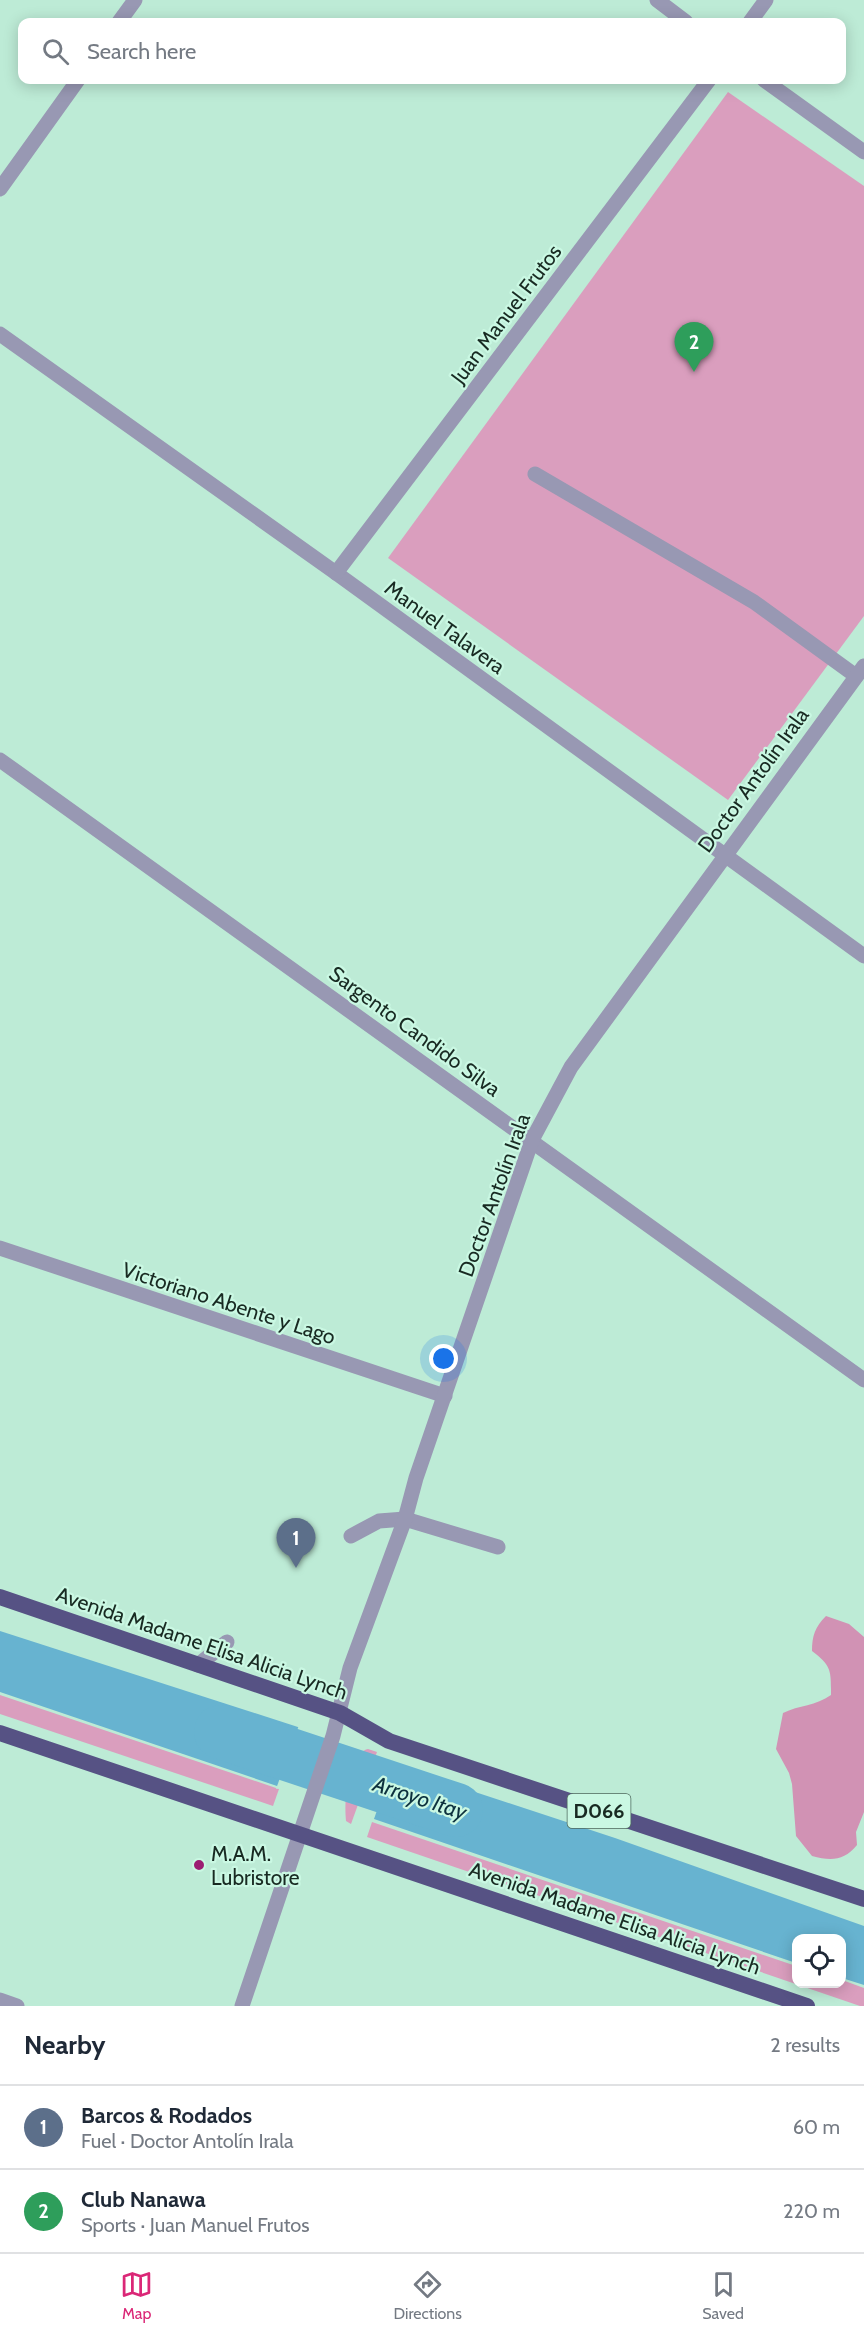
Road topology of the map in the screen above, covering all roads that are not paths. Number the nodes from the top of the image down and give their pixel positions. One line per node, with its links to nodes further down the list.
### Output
1 (135, 0): 4 (street)
2 (657, 0): 5 (street)
3 (766, 0): 6 (street)
4 (122, 18)
5 (681, 18)
6 (753, 18)
7 (75, 84): 11 (street)
8 (706, 84): 14 (street, Juan Manuel Frutos)
9 (770, 84): 10 (street)
10 (864, 152)
11 (0, 189)
12 (0, 334): 14 (street, Manuel Talavera)
13 (535, 474): 15 (street)
14 (336, 573): 17 (street, Manuel Talavera)
15 (860, 671): 17 (street, Doctor Antolín Irala)
16 (0, 760): 19 (street, Sargento Candido Silva)
17 (724, 855): 18 (street, Manuel Talavera); 19 (street, Doctor Antolín Irala)
18 (864, 956)
19 (531, 1140): 21 (street, Sargento Candido Silva); 22 (street, Doctor Antolín Irala)
20 (0, 1248): 22 (street, Victoriano Abente y Lago)
21 (864, 1380)
22 (445, 1396): 23 (street, Doctor Antolín Irala)
23 (405, 1519): 24 (street); 25 (street); 29 (street, Doctor Antolín Irala)
24 (351, 1536)
25 (498, 1547)
26 (0, 1597): 28 (highway, Avenida Madame Elisa Alicia Lynch / D066)
27 (228, 1642): 28 (street)
28 (198, 1665): 29 (highway, Avenida Madame Elisa Alicia Lynch / D066)
29 (340, 1713): 31 (street, Doctor Antolín Irala); 32 (highway, Avenida Madame Elisa Alicia Lynch / D066)
30 (0, 1733): 31 (highway, Avenida Madame Elisa Alicia Lynch)
31 (298, 1835): 35 (street, Doctor Antolín Irala); 36 (highway, Avenida Madame Elisa Alicia Lynch)
32 (864, 1899)
33 (0, 2000): 34 (street)
34 (17, 2006)
35 (242, 2006)
36 (807, 2006)

